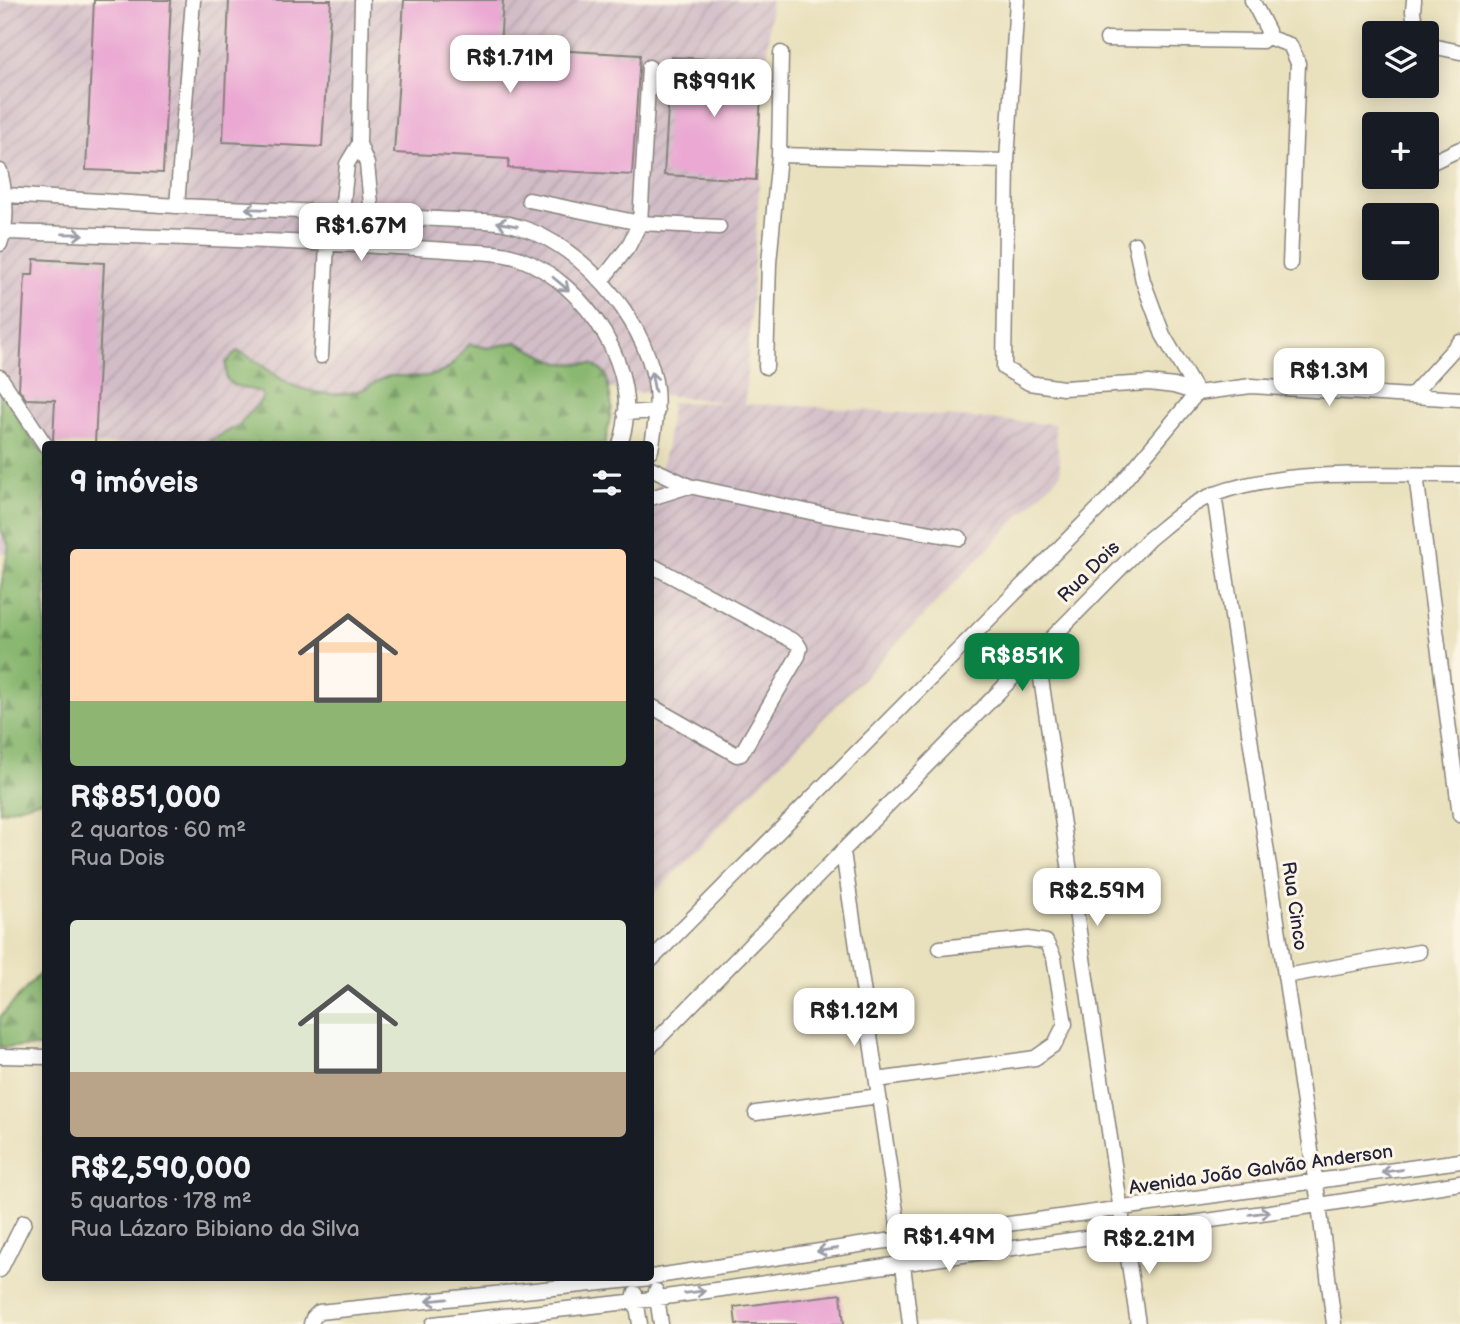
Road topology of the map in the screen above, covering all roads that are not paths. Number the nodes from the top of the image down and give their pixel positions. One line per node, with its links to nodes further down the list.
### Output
1 (193, 0): 23 (street)
2 (362, 0): 13 (street)
3 (1017, 0): 17 (street)
4 (1252, 0): 7 (street)
5 (1414, 0): 6 (street)
6 (1414, 21)
7 (1267, 37): 8 (street); 31 (street)
8 (1107, 39)
9 (1439, 48): 10 (street)
10 (1460, 52)
11 (781, 53): 15 (street)
12 (649, 68): 26 (street)
13 (359, 144): 18 (street); 19 (street)
14 (1460, 149): 16 (street)
15 (779, 155): 17 (street); 35 (street)
16 (1439, 159)
17 (1007, 161): 37 (street)
18 (347, 164): 19 (street); 24 (street)
19 (366, 164): 25 (street)
20 (0, 171): 21 (street)
21 (6, 195): 23 (street); 28 (street)
22 (529, 200): 26 (street)
23 (177, 206): 24 (street, one-way to 23)
24 (342, 212): 25 (street)
25 (372, 214): 32 (street, one-way to 25)
26 (640, 223): 27 (street); 32 (street)
27 (719, 227)
28 (2, 238): 29 (street, one-way to 29)
29 (327, 244): 34 (street); 41 (street, one-way to 41)
30 (1135, 244): 37 (street)
31 (1290, 264)
32 (602, 280): 40 (street, one-way to 32)
33 (1460, 342): 38 (street)
34 (321, 356)
35 (766, 367)
36 (0, 377): 42 (street)
37 (1197, 393): 38 (street); 59 (street)
38 (1411, 396): 39 (street)
39 (1460, 399)
40 (657, 411): 41 (street); 44 (street)
41 (625, 413): 43 (street)
42 (43, 441)
43 (621, 441)
44 (652, 441)
45 (654, 469): 48 (street)
46 (1416, 475): 47 (street, Rua Dois); 49 (street, Rua Dois); 55 (street)
47 (1460, 475)
48 (689, 486): 50 (street); 51 (street)
49 (1214, 494): 53 (street, Rua Dois); 60 (street, Rua Cinco)
50 (654, 497)
51 (960, 538)
52 (654, 567): 54 (street)
53 (1037, 652): 56 (street, Rua Dois); 71 (street)
54 (654, 708)
55 (1460, 815)
56 (843, 852): 61 (street, Rua Dois); 64 (street)
57 (940, 948): 64 (street)
58 (1419, 952): 60 (street)
59 (654, 957)
60 (1285, 976): 68 (street, Rua Cinco)
61 (654, 1043)
62 (0, 1056): 63 (street)
63 (42, 1057)
64 (877, 1080): 65 (street)
65 (879, 1096): 66 (street); 74 (street)
66 (756, 1113)
67 (1460, 1161): 68 (street, Avenida João Galvão Anderson, one-way to 68)
68 (1315, 1181): 70 (street, Rua Cinco); 71 (street, Avenida João Galvão Anderson)
69 (1460, 1183): 70 (street)
70 (1319, 1205): 73 (street, one-way to 70); 89 (street, Rua Cinco)
71 (1122, 1209): 73 (street); 74 (street, Avenida João Galvão Anderson)
72 (24, 1222): 76 (street)
73 (1125, 1233): 75 (street); 88 (street)
74 (900, 1239): 75 (street); 77 (street, Avenida João Galvão Anderson, one-way to 77)
75 (901, 1262): 81 (street, one-way to 75); 87 (street)
76 (0, 1270)
77 (654, 1277)
78 (611, 1281): 83 (street, Avenida João Galvão Anderson, one-way to 83)
79 (631, 1281): 82 (street)
80 (652, 1281): 81 (street)
81 (657, 1298): 82 (street); 86 (street)
82 (637, 1301): 84 (street); 85 (street)
83 (311, 1324)
84 (433, 1324)
85 (640, 1324)
86 (662, 1324)
87 (910, 1324)
88 (1138, 1324)
89 (1334, 1324)

